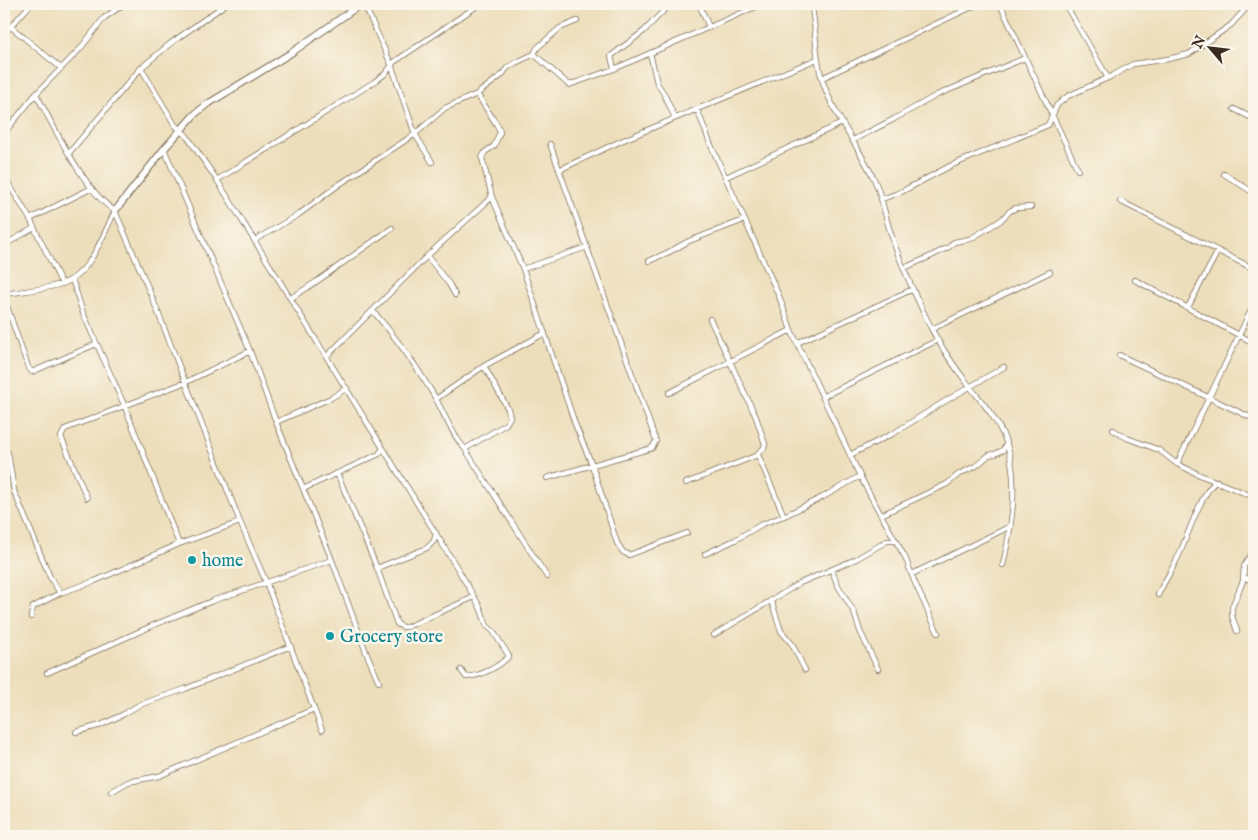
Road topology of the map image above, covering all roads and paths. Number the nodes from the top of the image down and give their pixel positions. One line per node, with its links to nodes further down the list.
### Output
1 (31, 4): 17 (street)
2 (113, 4): 15 (street)
3 (124, 4): 15 (street)
4 (226, 4): 26 (street)
5 (363, 4): 24 (street); 38 (street)
6 (480, 4): 24 (street)
7 (670, 4): 27 (street)
8 (699, 4): 18 (street)
9 (762, 4): 18 (street)
10 (812, 4): 23 (street)
11 (976, 4): 28 (street)
12 (1000, 4): 22 (street)
13 (1065, 4): 29 (street)
14 (1250, 4): 29 (street)
15 (118, 8): 25 (street)
16 (577, 21): 21 (street)
17 (11, 27): 19 (street); 25 (street)
18 (709, 27): 20 (street)
19 (4, 34)
20 (650, 53): 27 (street); 35 (street)
21 (534, 54): 27 (street); 31 (street)
22 (1025, 58): 34 (street); 41 (street)
23 (817, 59): 28 (street); 32 (street)
24 (391, 64): 40 (street); 51 (street)
25 (62, 68): 30 (street)
26 (141, 68): 38 (street); 44 (street)
27 (614, 68)
28 (822, 78): 37 (street)
29 (1108, 78): 34 (street)
30 (36, 94): 39 (street); 44 (street)
31 (477, 94): 40 (street); 54 (street)
32 (697, 109): 35 (street); 50 (street)
33 (1234, 109): 36 (street)
34 (1051, 114): 47 (street); 55 (street)
35 (675, 118): 46 (street)
36 (1254, 120)
37 (842, 123): 41 (street); 50 (street)
38 (180, 130): 43 (street); 51 (street)
39 (4, 133)
40 (415, 134): 45 (street); 63 (street)
41 (853, 140): 55 (street)
42 (550, 144): 46 (street)
43 (164, 149): 58 (street); 93 (street)
44 (69, 153): 52 (street)
45 (432, 162)
46 (559, 170): 65 (street)
47 (1078, 170)
48 (1224, 174): 53 (street)
49 (4, 176): 59 (street)
50 (726, 177): 60 (street)
51 (217, 180): 63 (street)
52 (92, 188): 58 (street); 59 (street)
53 (1254, 193)
54 (492, 197): 67 (street); 70 (street)
55 (882, 199): 69 (street)
56 (1120, 201): 66 (street)
57 (1031, 207): 69 (street)
58 (116, 211): 73 (street); 99 (street)
59 (30, 219): 61 (street)
60 (744, 220): 68 (street); 86 (street)
61 (34, 228): 64 (street); 75 (street)
62 (392, 228): 80 (street)
63 (255, 240): 80 (street)
64 (4, 245)
65 (588, 247): 70 (street); 117 (street)
66 (1218, 251): 71 (street); 82 (street)
67 (427, 256): 78 (street); 83 (street)
68 (649, 261)
69 (904, 268): 76 (street)
70 (523, 269): 87 (street)
71 (1254, 269)
72 (1050, 272): 85 (street)
73 (72, 279): 75 (street); 92 (street)
74 (1135, 280): 82 (street)
75 (62, 284): 77 (street)
76 (912, 289): 85 (street); 90 (street)
77 (4, 294)
78 (455, 295)
79 (4, 298): 92 (street)
80 (290, 298): 95 (street)
81 (1254, 304): 88 (street)
82 (1188, 307): 88 (street)
83 (373, 310): 95 (street); 105 (street)
84 (710, 319): 96 (street)
85 (932, 329): 89 (street)
86 (790, 330): 90 (street); 96 (street)
87 (545, 333): 97 (street); 117 (street)
88 (1240, 336): 91 (street); 103 (street)
89 (938, 340): 100 (street); 104 (street)
90 (797, 343): 104 (street)
91 (1254, 343)
92 (96, 344): 106 (street)
93 (250, 351): 99 (street); 108 (street)
94 (1119, 355): 103 (street)
95 (327, 356): 101 (street)
96 (730, 363): 102 (street); 114 (street)
97 (484, 366): 105 (street); 112 (street)
98 (1004, 367): 100 (street)
99 (186, 382): 106 (street); 128 (street)
100 (971, 387): 110 (street); 115 (street)
101 (347, 388): 108 (street); 111 (street)
102 (669, 393)
103 (1208, 396): 107 (street); 116 (street)
104 (822, 397): 115 (street)
105 (436, 399): 112 (street)
106 (124, 406): 125 (street); 135 (street)
107 (1254, 419)
108 (276, 422): 123 (street)
109 (1113, 430): 116 (street)
110 (1007, 443): 126 (street); 129 (street)
111 (383, 448): 118 (street); 131 (street)
112 (465, 449): 143 (street)
113 (8, 453): 147 (street)
114 (758, 455): 122 (street); 127 (street)
115 (850, 455): 119 (street)
116 (1177, 464): 121 (street)
117 (592, 465): 120 (street); 132 (street)
118 (337, 473): 123 (street); 140 (street)
119 (860, 476): 126 (street); 127 (street)
120 (547, 478)
121 (1217, 482): 124 (street); 148 (street)
122 (686, 483)
123 (303, 488): 138 (street)
124 (1254, 497)
125 (87, 498)
126 (881, 515): 130 (street)
127 (784, 516): 137 (street)
128 (240, 522): 135 (street); 145 (street)
129 (1011, 526): 139 (street); 142 (street)
130 (891, 532): 133 (street); 134 (street)
131 (436, 533): 140 (street); 149 (street)
132 (687, 533)
133 (887, 541): 134 (street); 141 (street)
134 (897, 541): 142 (street)
135 (179, 544): 147 (street)
136 (1254, 550): 144 (street)
137 (705, 554)
138 (332, 560): 145 (street); 160 (street)
139 (1003, 565)
140 (377, 568): 149 (street)
141 (832, 570): 150 (street); 158 (street)
142 (912, 574): 153 (street)
143 (547, 577)
144 (1243, 577): 146 (street); 152 (street)
145 (266, 582): 155 (street); 159 (street)
146 (1254, 582)
147 (60, 593): 151 (street)
148 (1158, 595)
149 (474, 597): 156 (street)
150 (772, 600): 154 (street); 157 (street)
151 (31, 617)
152 (1237, 631)
153 (938, 633)
154 (714, 635)
155 (291, 646): 161 (street); 163 (street)
156 (461, 670)
157 (805, 670)
158 (878, 670)
159 (47, 673)
160 (379, 682)
161 (314, 709): 162 (street); 164 (street)
162 (322, 730)
163 (76, 732)
164 (112, 792)

